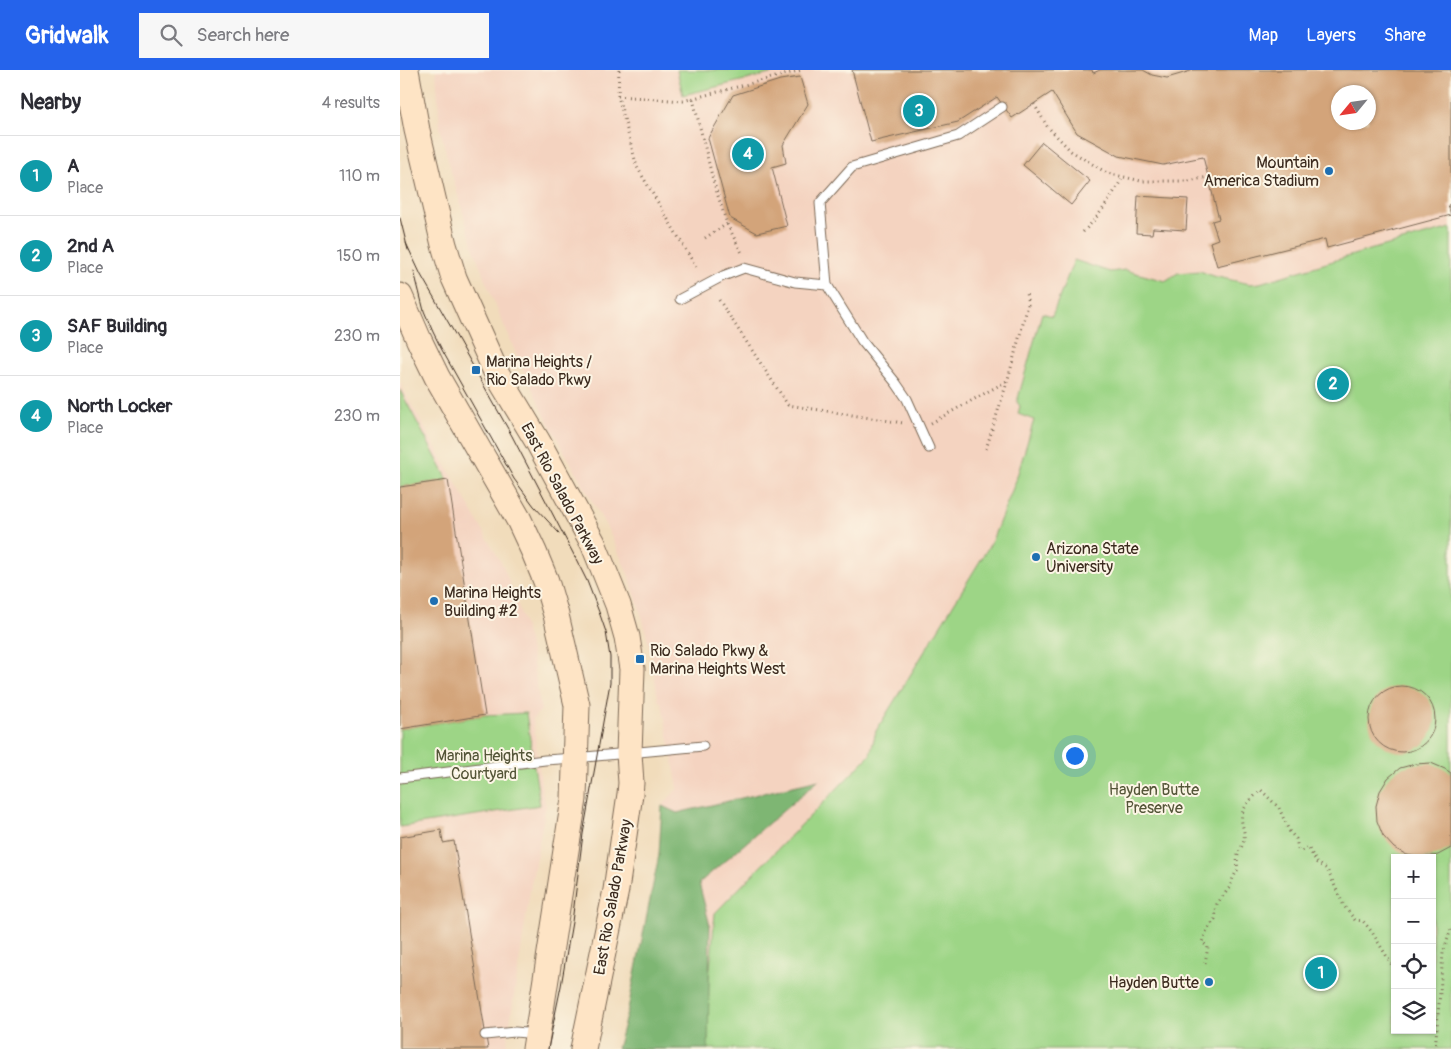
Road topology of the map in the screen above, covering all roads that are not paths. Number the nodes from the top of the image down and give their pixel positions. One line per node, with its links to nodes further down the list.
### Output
1 (406, 70): 8 (main road, East Rio Salado Parkway)
2 (1002, 107): 3 (lane)
3 (827, 285): 5 (lane); 6 (lane)
4 (400, 296): 9 (main road)
5 (680, 299)
6 (929, 448)
7 (703, 746): 8 (lane)
8 (629, 753): 9 (lane); 13 (main road, East Rio Salado Parkway)
9 (575, 758): 10 (lane); 12 (main road)
10 (400, 778)
11 (485, 1034): 12 (lane)
12 (536, 1042)
13 (583, 1049)

